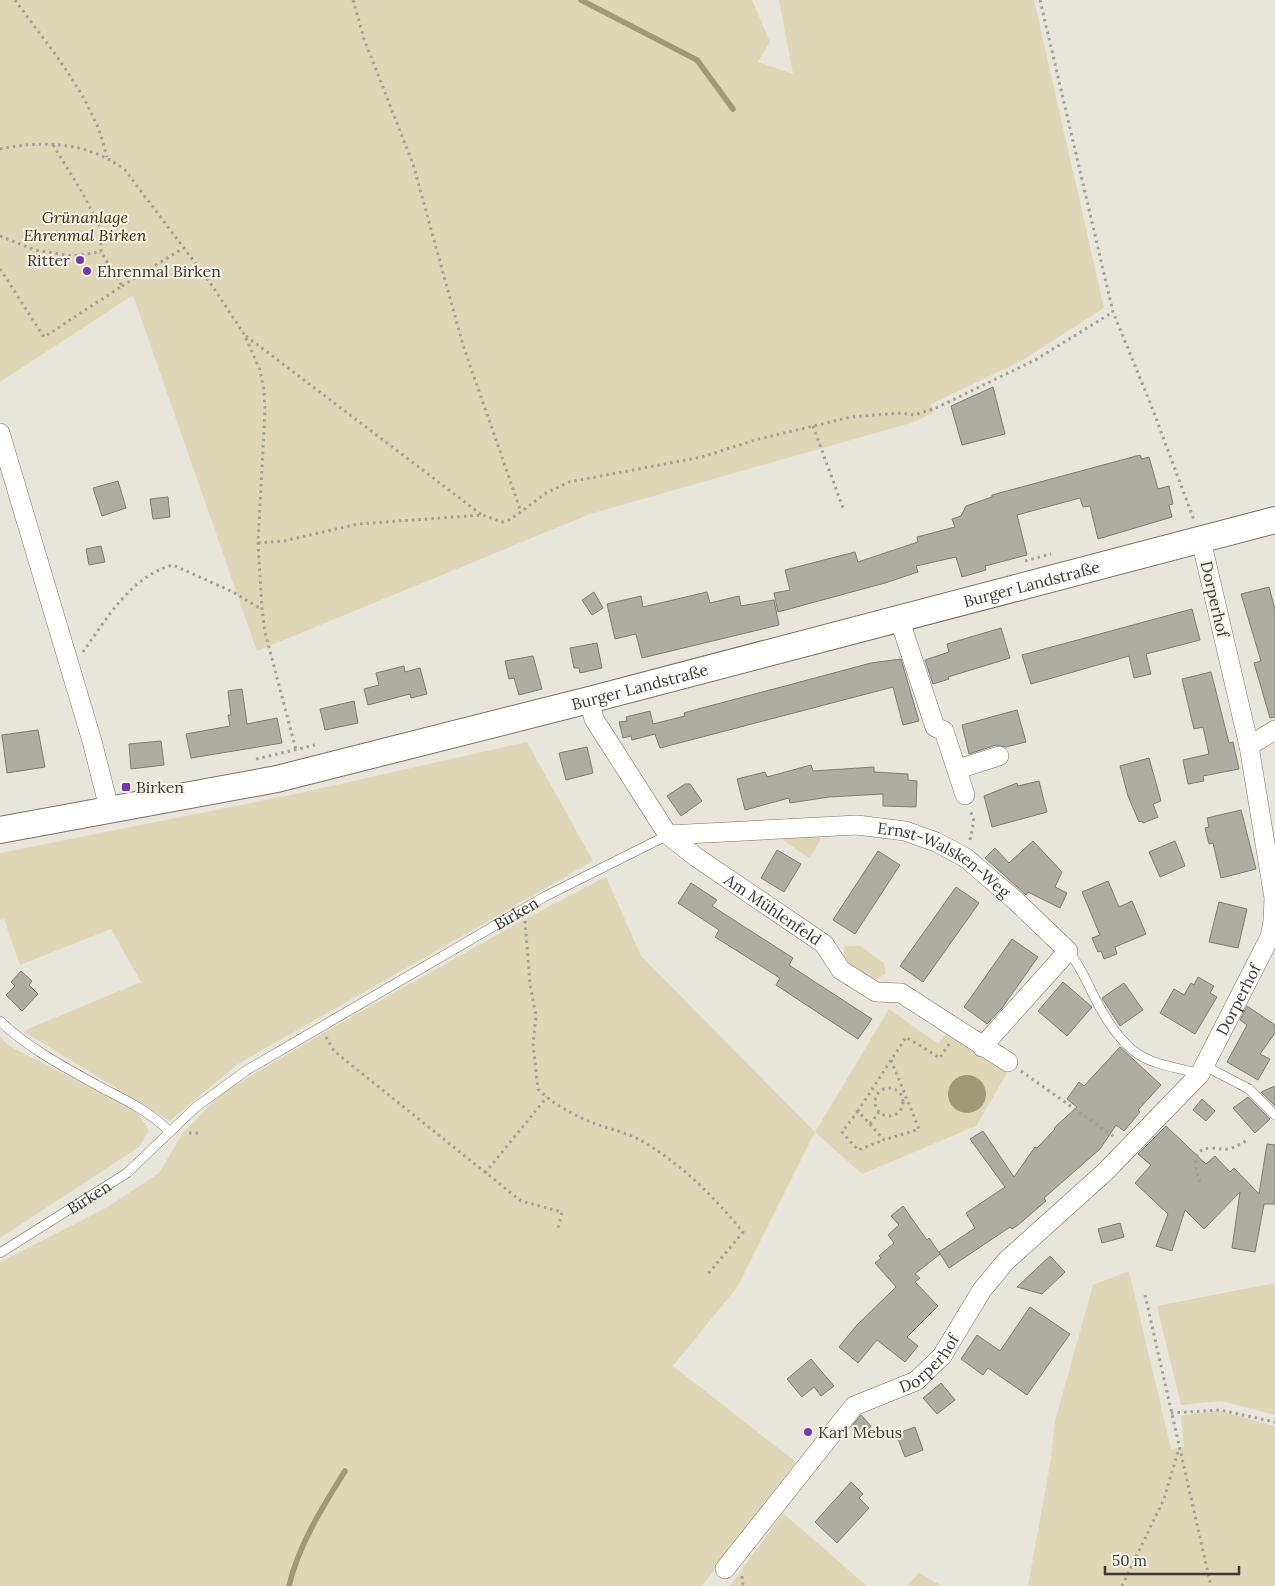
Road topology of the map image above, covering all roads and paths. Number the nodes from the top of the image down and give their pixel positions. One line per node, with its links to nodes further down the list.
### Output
1 (15, 0): 6 (path)
2 (353, 0): 17 (path)
3 (1040, 0): 12 (path)
4 (53, 144): 5 (path); 6 (path); 9 (path)
5 (0, 149)
6 (108, 158): 8 (path)
7 (0, 236): 9 (path)
8 (182, 249): 11 (path); 13 (path)
9 (101, 252): 11 (path)
10 (0, 270): 11 (path)
11 (122, 286)
12 (1113, 312): 14 (path); 20 (path)
13 (244, 334): 18 (path); 21 (path)
14 (813, 426): 16 (path); 17 (path)
15 (0, 433): 24 (street)
16 (843, 508)
17 (522, 512): 18 (path)
18 (482, 515): 21 (path)
19 (1275, 520): 20 (main road, Burger Landstraße)
20 (1201, 540): 23 (main road, Burger Landstraße); 27 (street, Dorperhof)
21 (258, 543): 22 (path)
22 (262, 609): 24 (path); 30 (path)
23 (899, 618): 25 (main road, Burger Landstraße); 29 (street)
24 (70, 674): 32 (street)
25 (589, 700): 30 (main road, Burger Landstraße); 34 (street, Am Mühlenfeld)
26 (1275, 730): 27 (street)
27 (1249, 746): 44 (street, Dorperhof)
28 (999, 756): 29 (street)
29 (958, 769): 31 (street)
30 (302, 772): 32 (main road, Burger Landstraße)
31 (965, 795): 35 (path)
32 (110, 812): 33 (main road, Burger Landstraße)
33 (0, 830)
34 (668, 835): 35 (street, Ernst-Walsken-Weg); 36 (lane, Birken); 40 (street, Am Mühlenfeld)
35 (966, 858): 37 (street, Ernst-Walsken-Weg)
36 (524, 908): 39 (lane, Birken); 48 (path)
37 (1068, 951): 41 (street); 44 (lane)
38 (0, 1021): 53 (lane)
39 (315, 1030): 53 (lane, Birken); 57 (path)
40 (957, 1030): 41 (street, Am Mühlenfeld); 42 (path)
41 (982, 1047): 43 (street, Am Mühlenfeld)
42 (891, 1060): 45 (path); 47 (path)
43 (1008, 1062): 56 (path)
44 (1203, 1070): 51 (lane); 56 (street, Dorperhof)
45 (872, 1089): 46 (path); 49 (path)
46 (878, 1094): 47 (path); 50 (path)
47 (903, 1095): 50 (path); 54 (path)
48 (547, 1097): 57 (path); 61 (path)
49 (858, 1110): 52 (path); 54 (path)
50 (879, 1112): 52 (path)
51 (1275, 1115)
52 (870, 1124): 54 (path)
53 (170, 1132): 60 (lane, Birken)
54 (884, 1140)
55 (1246, 1141): 58 (path)
56 (1129, 1148): 66 (street, Dorperhof)
57 (485, 1173): 59 (path)
58 (1200, 1182)
59 (557, 1232)
60 (0, 1253)
61 (708, 1274)
62 (1145, 1295): 63 (path)
63 (1171, 1413): 64 (path); 65 (path)
64 (1275, 1422)
65 (1179, 1447): 67 (path); 68 (path)
66 (725, 1569)
67 (1122, 1586)
68 (1210, 1586)

